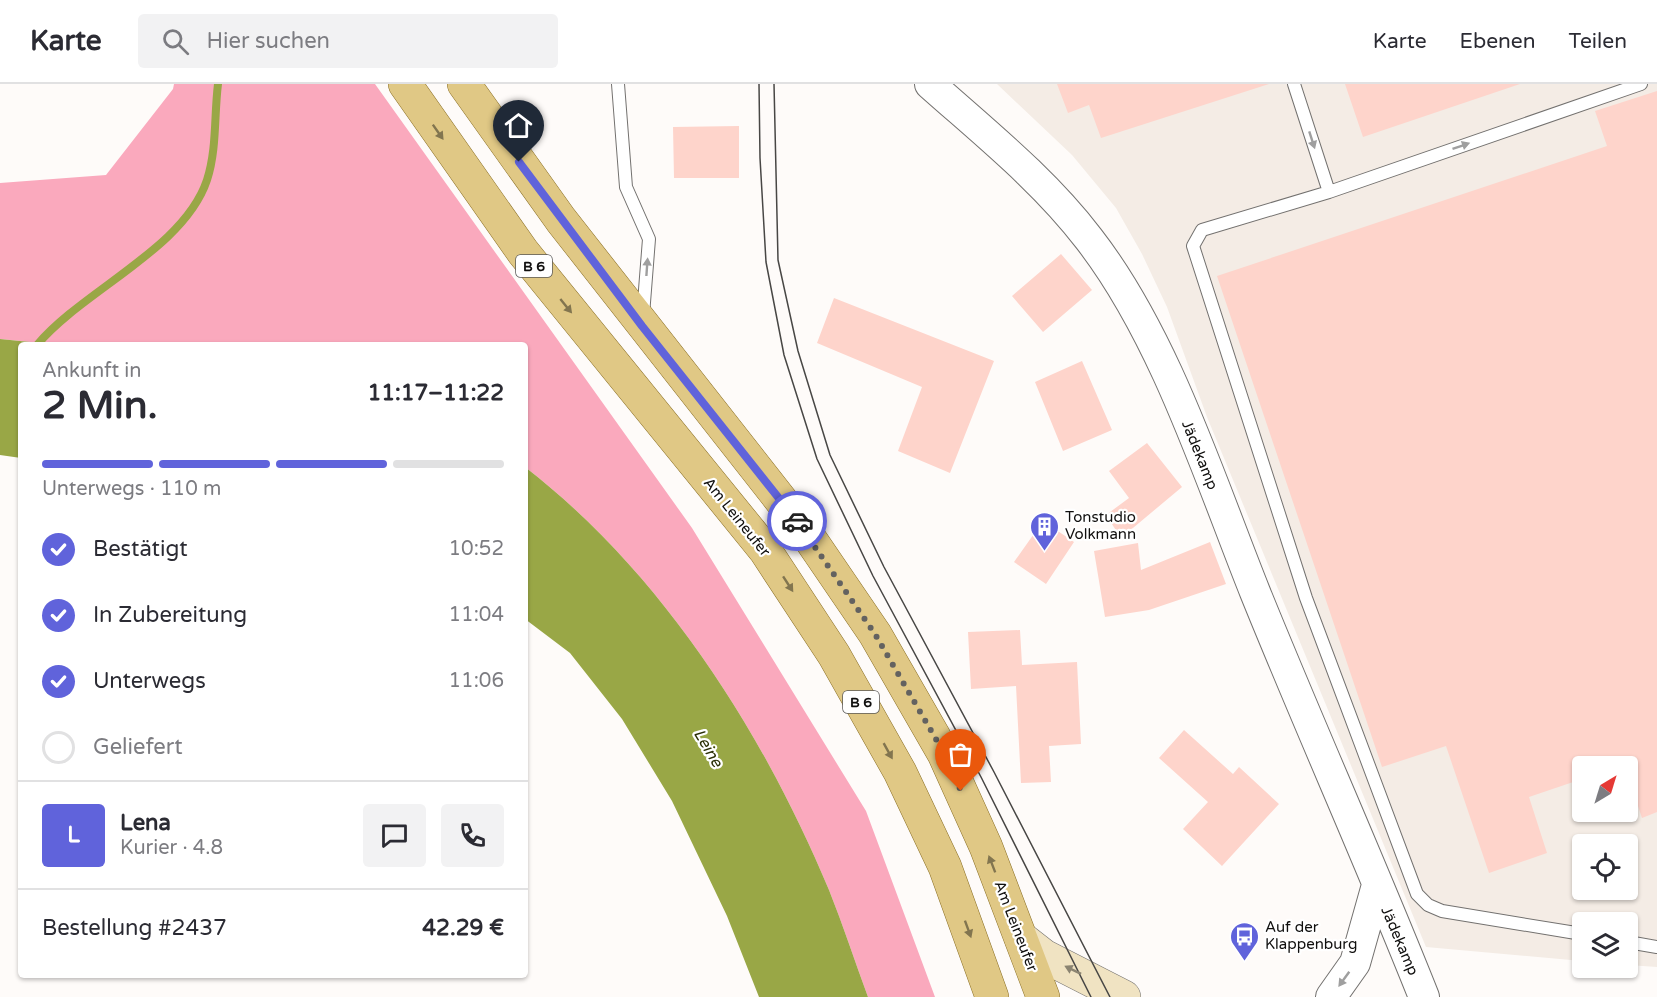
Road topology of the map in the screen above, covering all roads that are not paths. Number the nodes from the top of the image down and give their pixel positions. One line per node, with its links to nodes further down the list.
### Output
1 (405, 84): 14 (main road, Am Leineufer / B 6, one-way to 14)
2 (464, 84): 8 (main road, Am Leineufer)
3 (618, 84): 8 (lane, one-way to 3)
4 (930, 84): 9 (street, Jädekamp)
5 (1294, 84): 7 (lane, one-way to 7)
6 (1641, 84): 7 (lane, one-way to 6)
7 (1329, 192): 10 (lane)
8 (642, 326): 11 (main road, Am Leineufer, one-way to 8)
9 (1377, 885): 17 (street, Jädekamp, one-way to 17); 18 (street, Jädekamp)
10 (1572, 932)
11 (1021, 938): 15 (main road, Am Leineufer); 16 (main road, one-way to 11)
12 (1638, 944): 13 (lane)
13 (1657, 947)
14 (992, 997)
15 (1043, 997)
16 (1124, 997)
17 (1331, 997)
18 (1424, 997)

